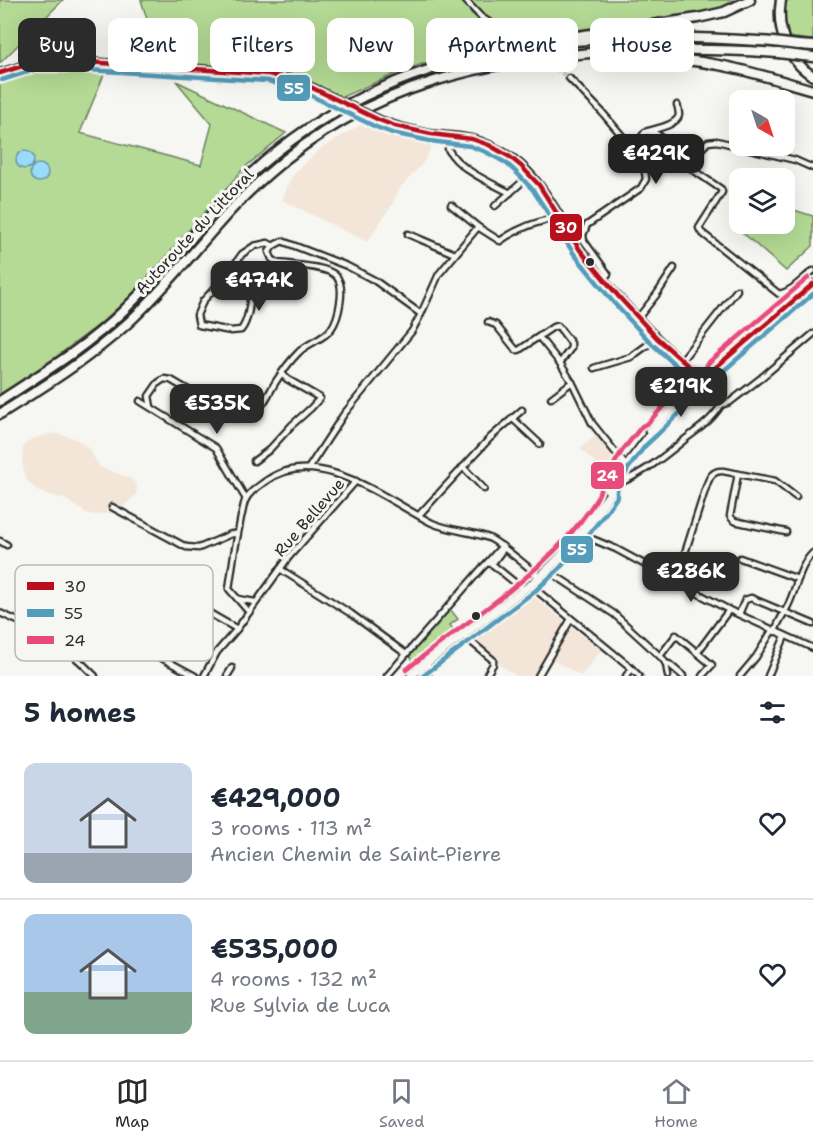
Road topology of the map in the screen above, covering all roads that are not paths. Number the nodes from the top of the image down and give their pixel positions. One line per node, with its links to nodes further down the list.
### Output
1 (465, 0): 4 (street)
2 (750, 0): 5 (highway)
3 (781, 0): 14 (highway)
4 (483, 18)
5 (578, 35)
6 (578, 42): 7 (highway, Autoroute du Littoral, bridge)
7 (813, 46)
8 (578, 54): 9 (highway, Autoroute du Littoral, bridge)
9 (813, 57)
10 (578, 58): 16 (highway)
11 (426, 70): 55 (highway, Autoroute du Littoral)
12 (464, 72): 60 (highway, Autoroute du Littoral)
13 (0, 73): 23 (main road, bridge)
14 (813, 76)
15 (569, 78): 21 (street)
16 (813, 90)
17 (677, 105): 18 (street)
18 (647, 132): 19 (street); 21 (street)
19 (671, 144)
20 (448, 149): 24 (street)
21 (635, 151): 35 (street)
22 (813, 168): 34 (street)
23 (530, 175): 24 (street); 27 (main road)
24 (510, 193): 26 (street)
25 (451, 205): 28 (street)
26 (495, 206)
27 (560, 217): 28 (street); 35 (main road)
28 (478, 227): 31 (street)
29 (408, 234): 31 (street)
30 (273, 246): 32 (street); 38 (street); 48 (street)
31 (455, 254): 38 (street)
32 (238, 260): 32 (street)
33 (674, 268): 39 (street)
34 (813, 271)
35 (603, 279): 39 (main road)
36 (813, 286): 49 (main road)
37 (737, 290): 44 (street)
38 (421, 314): 66 (street)
39 (638, 318): 43 (main road)
40 (488, 322): 42 (street)
41 (813, 334): 57 (street)
42 (539, 337): 45 (street); 45 (street)
43 (657, 338): 44 (main road); 46 (street)
44 (681, 361): 47 (main road)
45 (560, 363): 51 (street)
46 (594, 368)
47 (692, 370): 50 (main road); 52 (main road)
48 (282, 373): 58 (street); 63 (street)
49 (711, 374): 50 (main road); 53 (street)
50 (704, 380): 52 (main road); 53 (street)
51 (572, 382): 54 (street); 64 (street)
52 (696, 388): 53 (street); 64 (main road)
53 (712, 392): 57 (street)
54 (551, 398)
55 (0, 401)
56 (140, 401): 58 (street)
57 (721, 405): 68 (street)
58 (151, 407): 72 (street)
59 (522, 410): 61 (street)
60 (0, 414)
61 (512, 418): 62 (street); 65 (street)
62 (540, 444)
63 (254, 461)
64 (626, 464): 68 (main road)
65 (463, 467): 70 (street); 74 (street)
66 (308, 469): 69 (street); 72 (street)
67 (738, 474): 71 (street); 75 (street); 88 (street)
68 (617, 479): 77 (main road)
69 (356, 481): 74 (street); 84 (street, Rue Bellevue)
70 (484, 489)
71 (796, 497)
72 (246, 499): 76 (street)
73 (112, 507): 76 (street)
74 (419, 514): 80 (street)
75 (786, 532)
76 (237, 534): 90 (street)
77 (580, 534): 85 (main road); 88 (street)
78 (0, 541): 79 (street)
79 (8, 545)
80 (503, 547): 83 (street); 86 (street)
81 (813, 553): 87 (street)
82 (740, 558): 87 (street)
83 (490, 564): 89 (street); 107 (street)
84 (280, 569): 91 (street, Rue Bellevue); 107 (street)
85 (547, 570): 86 (main road); 108 (street)
86 (539, 577): 89 (main road)
87 (798, 579): 94 (street)
88 (676, 581): 92 (street)
89 (527, 587): 99 (street); 103 (main road)
90 (238, 599): 91 (street); 93 (street)
91 (255, 602): 93 (street, Rue Bellevue)
92 (729, 610): 96 (street); 106 (street)
93 (249, 612): 101 (street, Rue Bellevue)
94 (784, 612): 96 (street); 100 (street); 102 (street)
95 (0, 613): 98 (street)
96 (739, 614): 102 (street)
97 (213, 615): 101 (street)
98 (15, 620)
99 (571, 620): 116 (street); 128 (street)
100 (813, 624)
101 (237, 628): 109 (street, Rue Bellevue)
102 (774, 631): 104 (street); 133 (street)
103 (463, 635): 113 (main road); 127 (street)
104 (784, 636): 105 (street); 134 (street)
105 (813, 648)
106 (697, 652): 108 (street); 132 (street)
107 (405, 654): 124 (street)
108 (660, 656): 114 (street)
109 (213, 660)
110 (79, 661): 120 (street)
111 (167, 661): 121 (street)
112 (213, 661): 117 (street, Rue Bellevue)
113 (428, 662): 118 (main road); 126 (street)
114 (666, 664): 119 (street); 131 (street)
115 (232, 668): 123 (street)
116 (632, 669): 129 (street); 130 (street)
117 (205, 674): 122 (street)
118 (413, 675): 125 (street)
119 (680, 675)
120 (95, 676)
121 (195, 676)
122 (212, 676)
123 (227, 676)
124 (387, 676)
125 (423, 676)
126 (428, 676)
127 (486, 676)
128 (538, 676)
129 (626, 676)
130 (639, 676)
131 (668, 676)
132 (702, 676)
133 (740, 676)
134 (768, 676)

